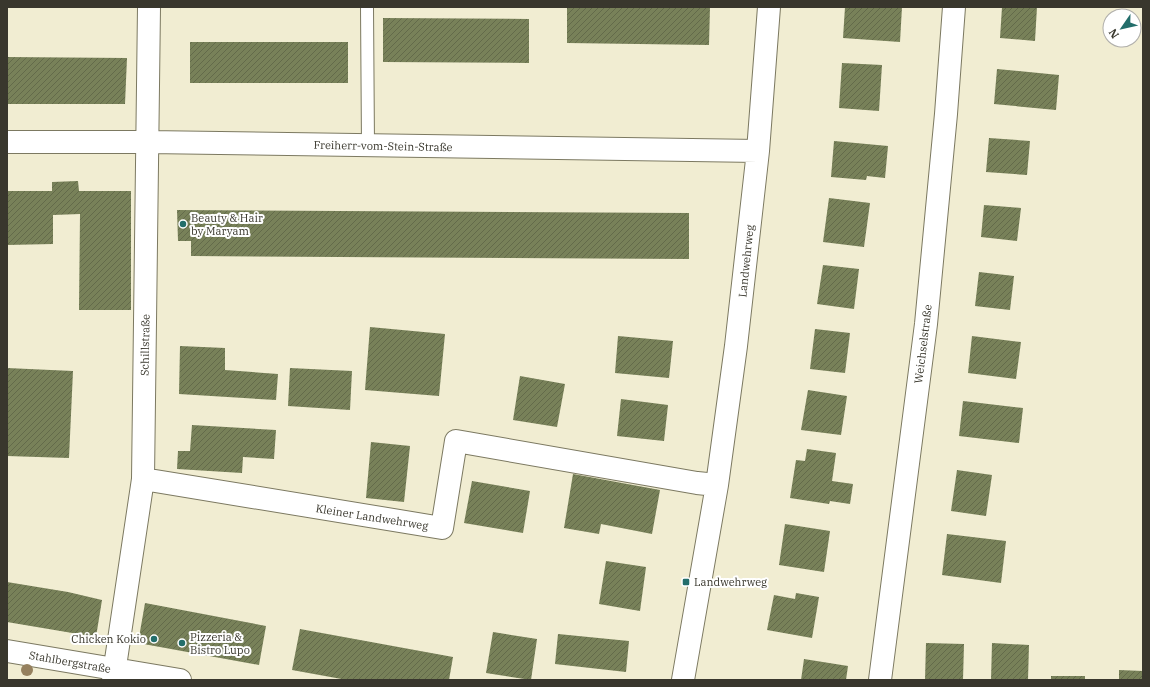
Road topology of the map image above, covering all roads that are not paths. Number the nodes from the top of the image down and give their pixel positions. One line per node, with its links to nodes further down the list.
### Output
1 (149, 7): 6 (street, Schillstraße)
2 (367, 7): 7 (lane)
3 (769, 7): 8 (street, Landwehrweg)
4 (954, 7): 15 (street, Weichselstraße)
5 (7, 142): 6 (street, Freiherr-vom-Stein-Straße)
6 (148, 142): 7 (street, Freiherr-vom-Stein-Straße); 9 (street, Schillstraße)
7 (368, 146): 8 (street, Freiherr-vom-Stein-Straße)
8 (758, 151): 10 (street, Landwehrweg)
9 (143, 479): 10 (street, Kleiner Landwehrweg); 12 (street, Schillstraße)
10 (718, 485): 14 (street, Landwehrweg)
11 (7, 651): 12 (street, Stahlbergstraße)
12 (114, 675): 13 (street, Stahlbergstraße)
13 (180, 680)
14 (683, 680)
15 (880, 680)

